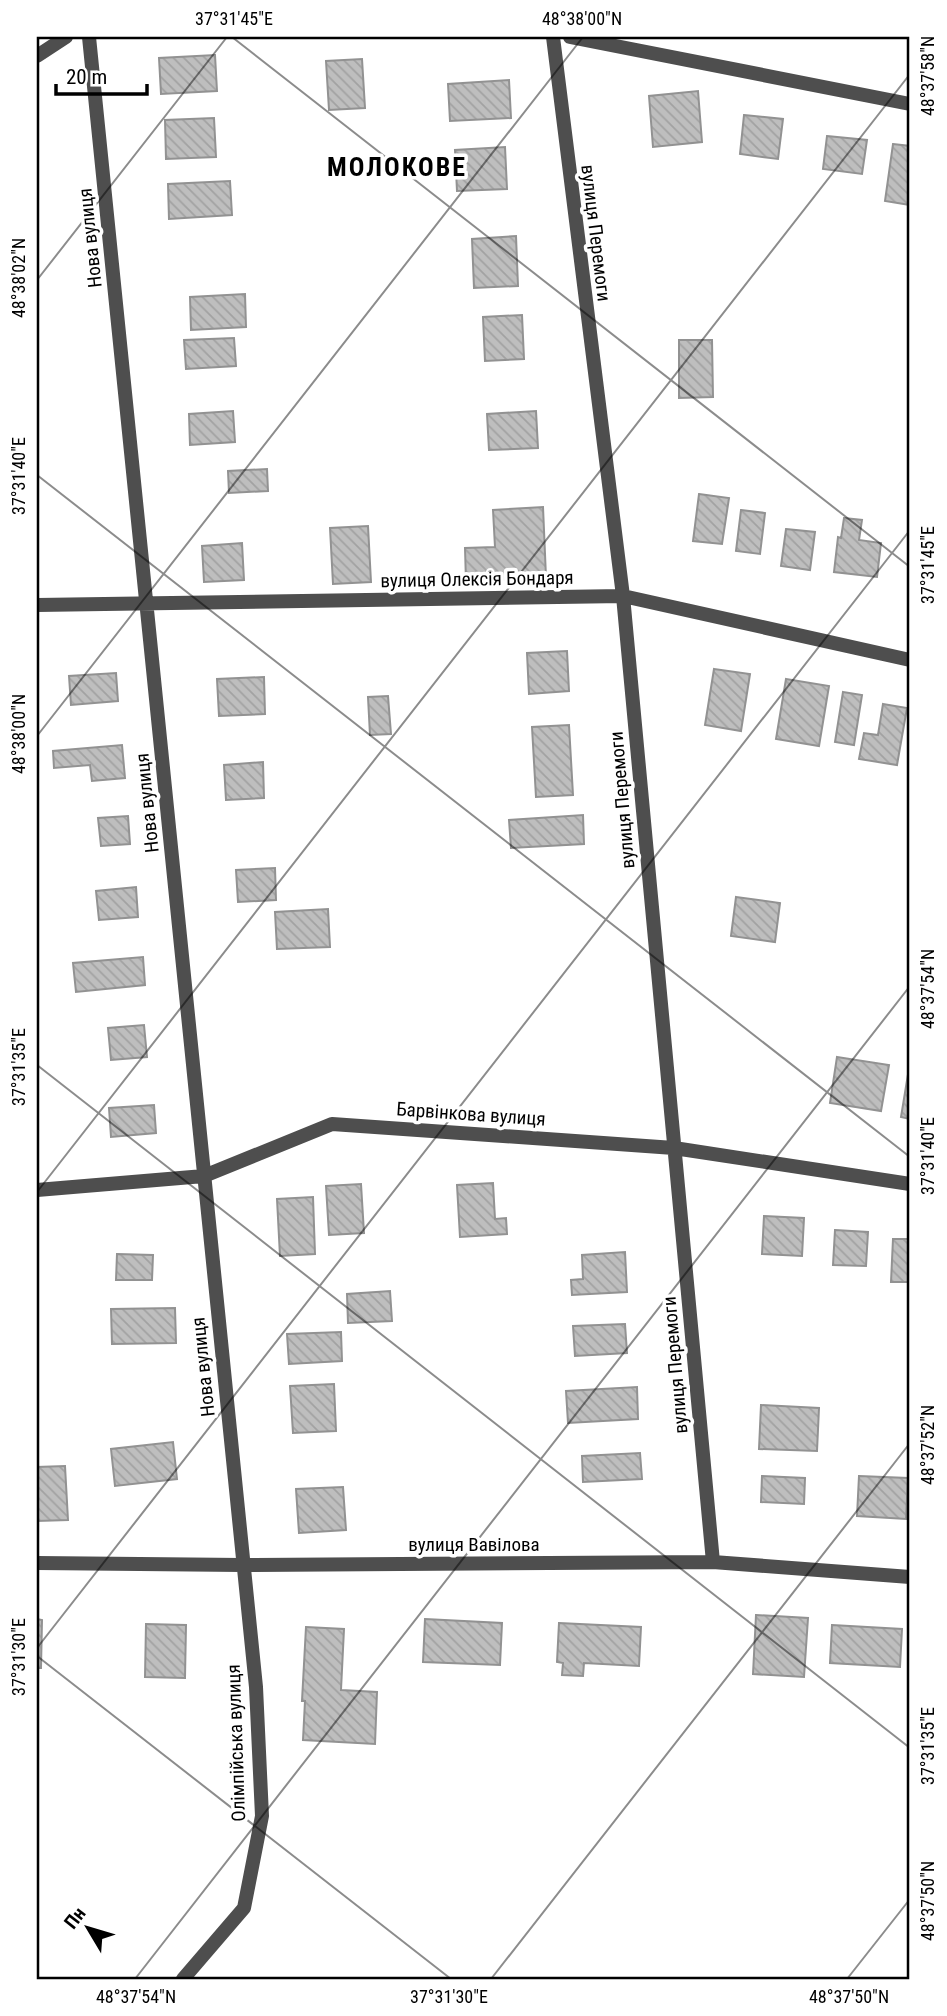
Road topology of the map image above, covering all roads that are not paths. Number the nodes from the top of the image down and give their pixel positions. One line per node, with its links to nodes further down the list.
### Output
1 (66, 37): 5 (street)
2 (89, 37): 8 (street, Нова вулиця)
3 (552, 37): 7 (street, вулиця Перемоги)
4 (570, 37): 6 (street)
5 (37, 56)
6 (910, 104)
7 (623, 596): 8 (street, вулиця Олексія Бондаря); 10 (street, вулиця Олексія Бондаря); 11 (street, вулиця Перемоги)
8 (146, 604): 9 (street, вулиця Олексія Бондаря); 12 (street, Нова вулиця)
9 (37, 605)
10 (910, 660)
11 (674, 1148): 12 (street, Барвінкова вулиця); 13 (street, Барвінкова вулиця); 15 (street, вулиця Перемоги)
12 (204, 1175): 14 (street, Барвінкова вулиця); 17 (street, Нова вулиця)
13 (910, 1184)
14 (37, 1189)
15 (713, 1562): 17 (street, вулиця Вавілова); 18 (street, вулиця Вавілова)
16 (37, 1563): 17 (street, вулиця Вавілова)
17 (242, 1564): 19 (street, Олімпійська вулиця)
18 (910, 1577)
19 (183, 1979)

